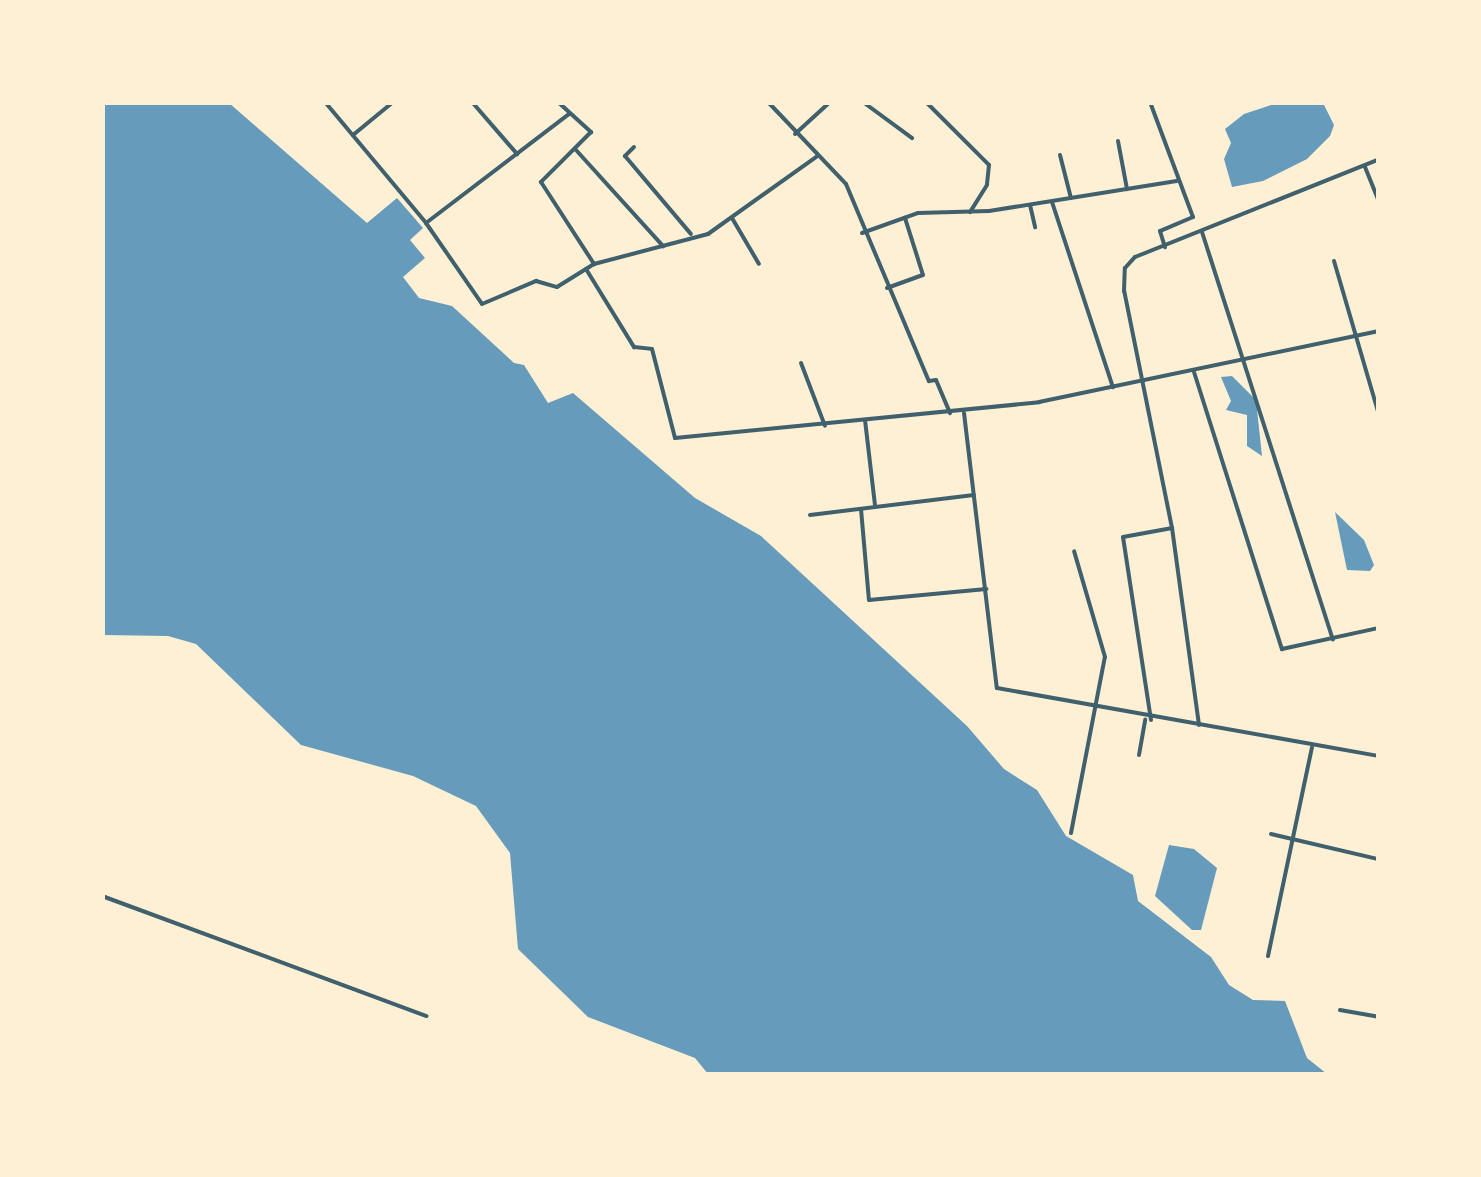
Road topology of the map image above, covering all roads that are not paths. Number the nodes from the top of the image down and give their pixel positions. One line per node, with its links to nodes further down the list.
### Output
1 (325, 102): 11 (street)
2 (394, 102): 11 (street)
3 (472, 102): 17 (street)
4 (558, 102): 10 (street)
5 (768, 102): 12 (street)
6 (830, 102): 12 (street)
7 (863, 102): 13 (street)
8 (926, 102): 28 (street)
9 (1150, 102): 22 (street)
10 (570, 114): 16 (street); 17 (street)
11 (353, 134): 31 (street)
12 (795, 134): 19 (street)
13 (912, 138)
14 (1118, 141): 23 (street)
15 (634, 147): 35 (street)
16 (576, 149): 36 (street); 39 (street)
17 (517, 154): 31 (street)
18 (1060, 155): 24 (street)
19 (816, 157): 29 (street); 34 (street)
20 (1378, 160): 21 (street)
21 (1365, 165): 25 (street); 33 (street)
22 (1176, 181): 23 (street); 37 (street)
23 (1127, 189): 24 (street)
24 (1070, 198): 26 (street)
25 (1378, 200)
26 (1052, 202): 27 (street); 49 (street)
27 (1030, 204): 28 (street); 32 (street)
28 (970, 212): 30 (street)
29 (732, 218): 35 (street); 40 (street)
30 (905, 218): 34 (street); 42 (street)
31 (426, 223): 41 (street)
32 (1035, 227)
33 (1202, 232): 37 (street); 45 (street)
34 (862, 233): 42 (street)
35 (692, 236): 36 (street)
36 (664, 246): 39 (street)
37 (1164, 247): 48 (street)
38 (1334, 261): 44 (street)
39 (594, 264): 41 (street)
40 (759, 264)
41 (586, 269): 54 (street)
42 (887, 288): 52 (street)
43 (1378, 332): 44 (street)
44 (1354, 337): 45 (street); 51 (street)
45 (1246, 360): 47 (street); 63 (street)
46 (801, 362): 54 (street)
47 (1194, 372): 48 (street); 63 (street)
48 (1144, 381): 49 (street); 59 (street)
49 (1113, 389): 50 (street)
50 (964, 411): 52 (street); 55 (street)
51 (1378, 411)
52 (950, 413): 53 (street)
53 (865, 420): 54 (street); 56 (street)
54 (825, 426)
55 (976, 494): 56 (street); 61 (street)
56 (876, 507): 57 (street)
57 (861, 508): 58 (street); 61 (street)
58 (810, 515)
59 (1172, 528): 65 (street); 66 (street)
60 (1074, 551): 64 (street)
61 (988, 589): 64 (street)
62 (1378, 628): 63 (street)
63 (1334, 639)
64 (1097, 710): 65 (street); 70 (street)
65 (1148, 719): 66 (street); 68 (street)
66 (1199, 725): 67 (street)
67 (1312, 748): 69 (street); 72 (street)
68 (1139, 755)
69 (1378, 756)
70 (1072, 832)
71 (1271, 834): 72 (street)
72 (1294, 838): 73 (street); 75 (street)
73 (1378, 860)
74 (102, 896): 77 (street)
75 (1268, 956)
76 (1340, 1010): 78 (street)
77 (426, 1016)
78 (1378, 1017)

